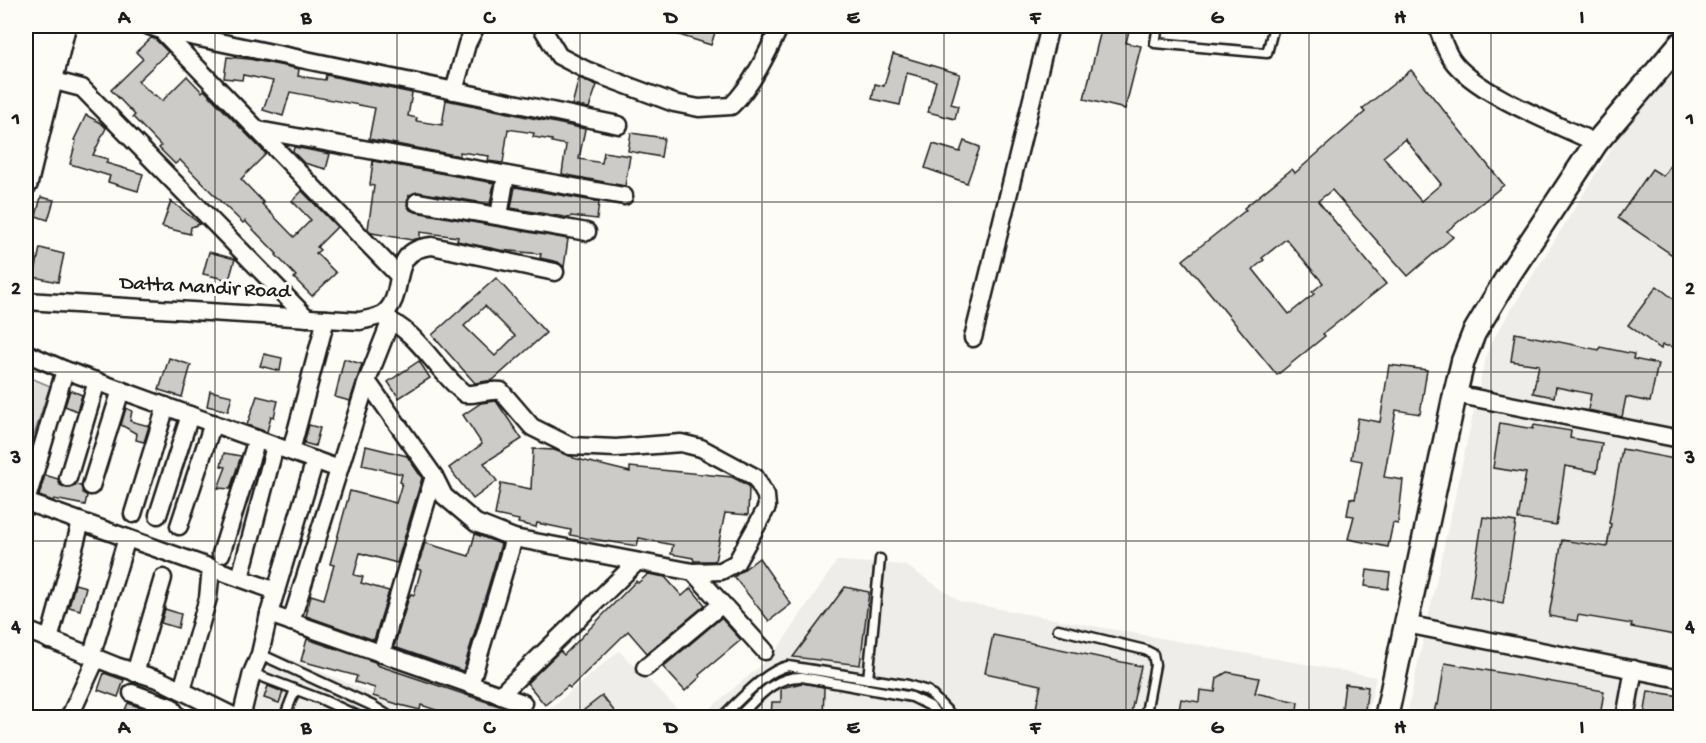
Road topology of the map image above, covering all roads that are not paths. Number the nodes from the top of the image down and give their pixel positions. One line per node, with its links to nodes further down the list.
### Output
1 (42, 26): 14 (street)
2 (64, 26): 12 (street)
3 (476, 26): 13 (street)
4 (540, 26): 5 (street)
5 (780, 26)
6 (1050, 26): 30 (street)
7 (1158, 26): 8 (lane)
8 (1274, 26)
9 (1437, 26): 17 (street)
10 (155, 28): 13 (street); 16 (street)
11 (1680, 44): 17 (street)
12 (51, 80): 19 (street); 27 (street)
13 (454, 91): 15 (street)
14 (26, 94)
15 (619, 125)
16 (258, 130): 18 (street); 25 (street)
17 (1596, 143): 36 (street)
18 (506, 175): 20 (street); 22 (street)
19 (26, 183)
20 (624, 196)
21 (417, 202): 22 (street)
22 (500, 216): 23 (street)
23 (587, 232)
24 (555, 272): 25 (street)
25 (398, 275): 28 (street)
26 (26, 301): 27 (street, Datta Mandir Road)
27 (306, 318): 29 (street, Datta Mandir Road)
28 (386, 318): 29 (street, Datta Mandir Road); 34 (street); 60 (street)
29 (326, 319): 43 (street)
30 (973, 338)
31 (26, 353): 32 (street)
32 (65, 370): 33 (street); 49 (street)
33 (97, 381): 35 (street); 47 (street)
34 (368, 381): 45 (street); 46 (street)
35 (121, 390): 37 (street); 48 (street)
36 (1455, 394): 41 (street); 67 (street)
37 (166, 406): 38 (street); 50 (street)
38 (190, 415): 39 (street); 51 (street)
39 (213, 423): 40 (street); 53 (street)
40 (257, 439): 42 (street); 56 (street)
41 (1680, 439)
42 (275, 446): 43 (street); 62 (street)
43 (291, 452): 44 (street)
44 (315, 460): 45 (street); 63 (street)
45 (339, 469): 66 (street)
46 (434, 476): 55 (street); 73 (street)
47 (68, 477)
48 (91, 486)
49 (26, 502): 52 (street)
50 (133, 514)
51 (158, 516)
52 (81, 522): 54 (street); 70 (street)
53 (179, 526)
54 (126, 538): 59 (street); 74 (street)
55 (514, 538): 58 (street); 81 (street)
56 (221, 554)
57 (880, 559): 79 (lane)
58 (637, 562): 60 (street); 85 (street)
59 (211, 568): 62 (street); 82 (street)
60 (693, 572): 64 (street)
61 (163, 578): 77 (street)
62 (240, 578): 63 (street)
63 (276, 591): 65 (street)
64 (722, 604): 71 (street); 75 (street)
65 (269, 614): 66 (street); 72 (street)
66 (291, 622): 73 (street)
67 (1406, 624): 76 (street); 98 (street)
68 (1058, 629): 97 (lane)
69 (26, 630): 70 (street)
70 (49, 640): 74 (street)
71 (765, 651)
72 (260, 654): 78 (street); 92 (lane)
73 (381, 654): 81 (street)
74 (94, 658): 77 (street); 87 (street)
75 (645, 668)
76 (1634, 669): 80 (street); 99 (street)
77 (135, 673): 82 (street)
78 (252, 673): 83 (lane); 89 (street)
79 (868, 678): 93 (lane); 96 (lane)
80 (1680, 679)
81 (470, 685): 85 (street)
82 (182, 690): 89 (street)
83 (295, 690): 90 (lane); 91 (lane)
84 (132, 693): 88 (street)
85 (500, 695): 86 (street)
86 (523, 703)
87 (69, 717)
88 (179, 717)
89 (239, 717)
90 (284, 717)
91 (362, 717)
92 (392, 717)
93 (721, 717)
94 (737, 717): 95 (lane)
95 (940, 717)
96 (954, 717)
97 (1145, 717)
98 (1386, 717)
99 (1626, 717)

